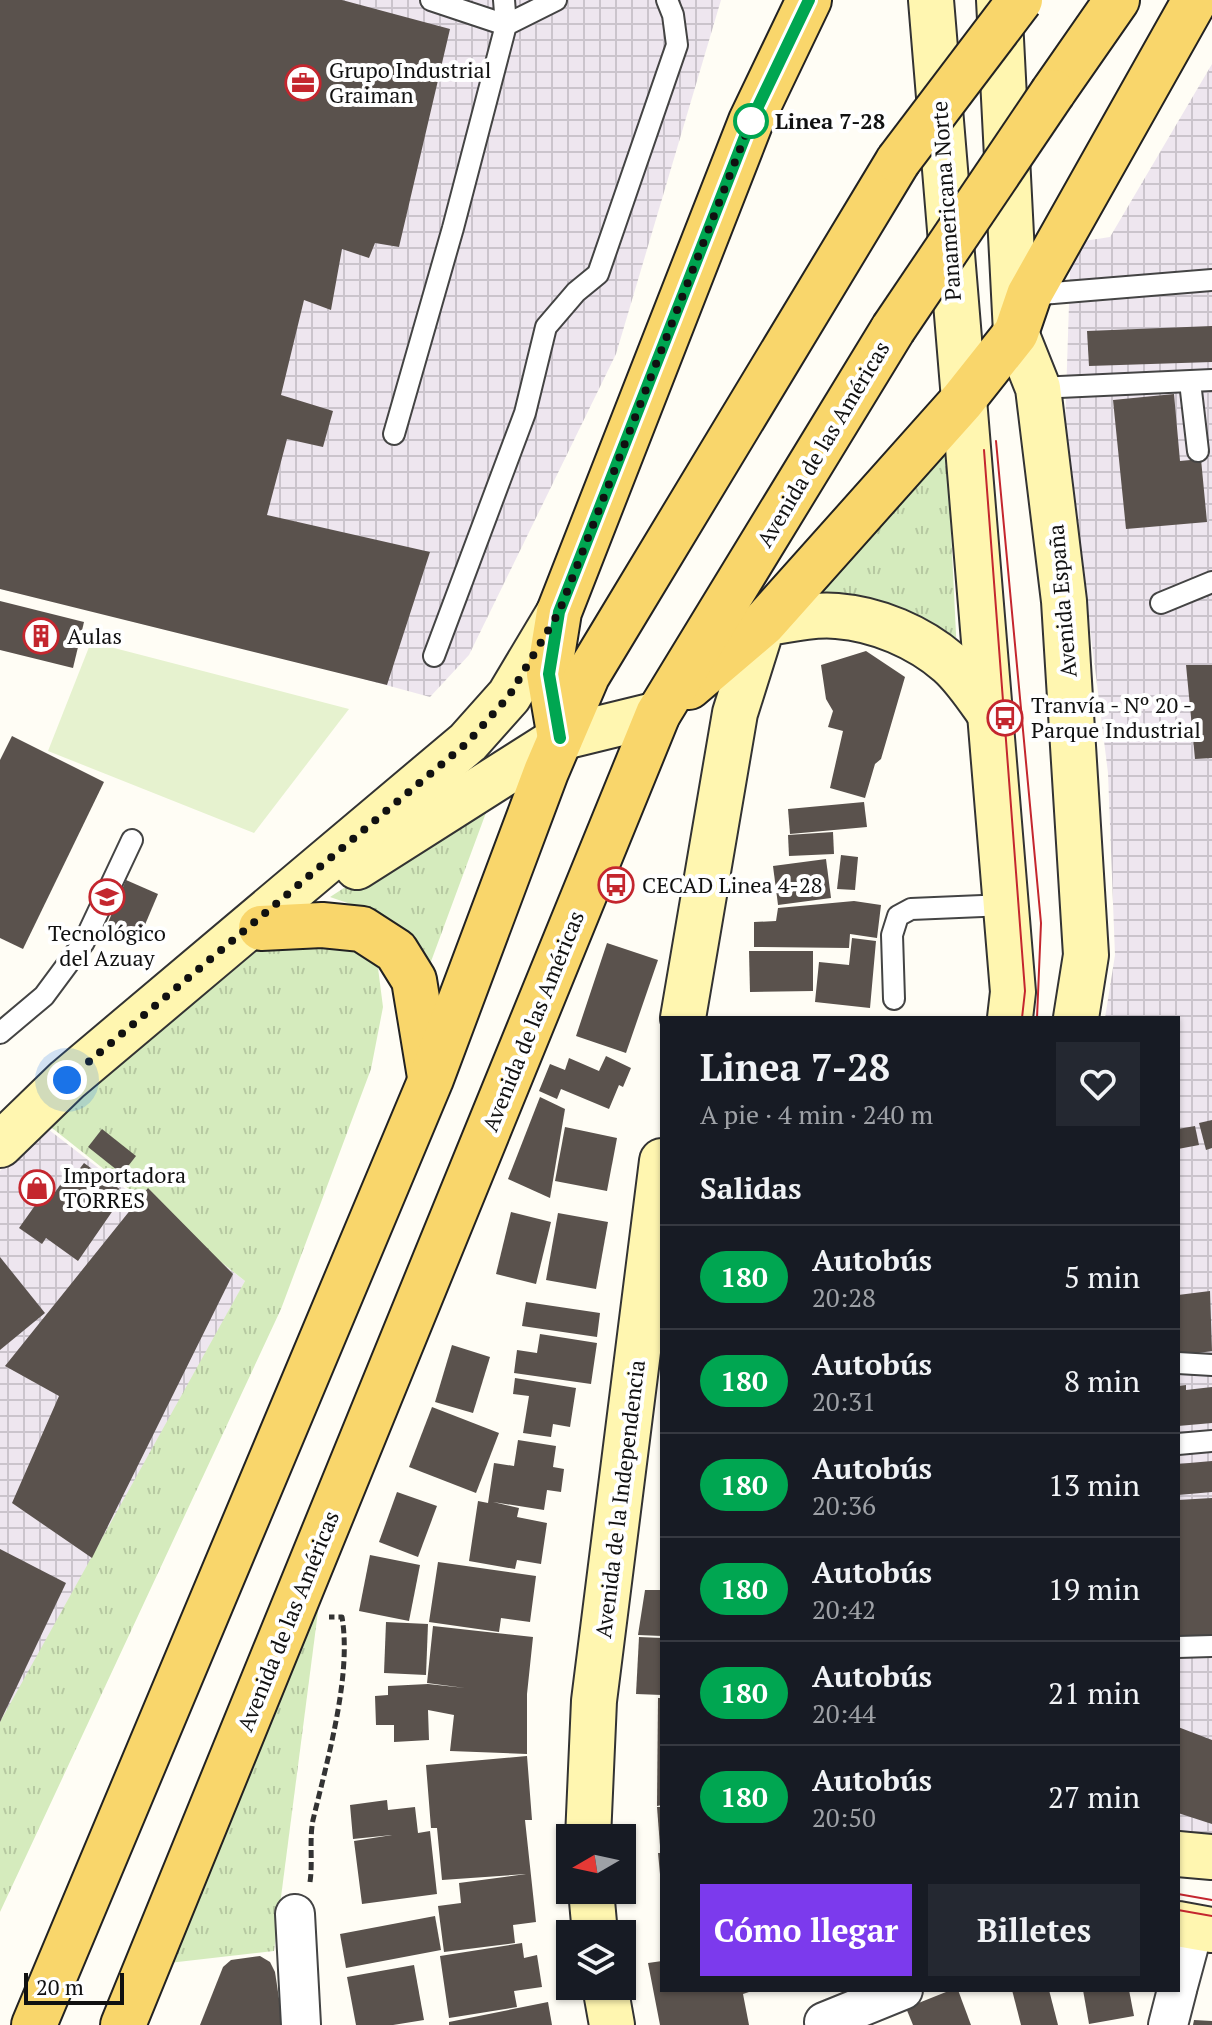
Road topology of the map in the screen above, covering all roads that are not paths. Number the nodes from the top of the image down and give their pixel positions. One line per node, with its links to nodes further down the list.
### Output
1 (431, 0): 11 (lane)
2 (504, 0): 11 (lane)
3 (556, 0): 11 (lane)
4 (667, 0): 24 (lane)
5 (809, 0): 22 (main road)
6 (931, 0): 17 (street, Panamericana Norte)
7 (999, 0): 13 (street)
8 (1020, 0): 27 (main road, bridge)
9 (1117, 0): 25 (main road, Avenida de las Américas, bridge)
10 (1195, 0): 13 (main road)
11 (506, 25): 18 (lane)
12 (1212, 280): 13 (lane)
13 (1023, 314): 16 (street, Avenida España); 17 (main road)
14 (1212, 380): 15 (lane)
15 (1190, 382): 16 (lane); 19 (lane)
16 (1038, 388): 35 (street, Avenida España)
17 (962, 401): 23 (main road); 26 (street)
18 (394, 434)
19 (1198, 451)
20 (1212, 582): 21 (lane)
21 (1161, 603)
22 (559, 612): 27 (main road); 31 (street)
23 (763, 624): 25 (main road); 26 (street); 33 (street)
24 (434, 656)
25 (658, 714): 27 (street); 57 (main road, Avenida de las Américas)
26 (992, 717): 29 (street)
27 (560, 738): 30 (street); 37 (main road)
28 (132, 840): 36 (lane)
29 (1006, 905): 32 (lane); 34 (street)
30 (261, 928): 31 (street); 37 (main road)
31 (211, 960): 38 (street)
32 (894, 999)
33 (683, 1016)
34 (1010, 1016)
35 (1076, 1016)
36 (0, 1033)
37 (431, 1079): 56 (main road)
38 (6, 1127)
39 (660, 1177): 46 (street, Avenida de la Independencia)
40 (1180, 1363): 41 (lane)
41 (1212, 1365)
42 (1212, 1441): 43 (lane)
43 (1180, 1444)
44 (1212, 1646): 45 (lane)
45 (1180, 1647)
46 (589, 1824)
47 (1180, 1854): 48 (street)
48 (1212, 1857)
49 (295, 1914): 58 (street)
50 (1195, 1927): 51 (street)
51 (1180, 1981)
52 (898, 1992): 55 (street)
53 (1177, 1992): 60 (street)
54 (608, 2000): 59 (street)
55 (824, 2022)
56 (34, 2025)
57 (123, 2025)
58 (301, 2025)
59 (612, 2025)
60 (1168, 2025)

